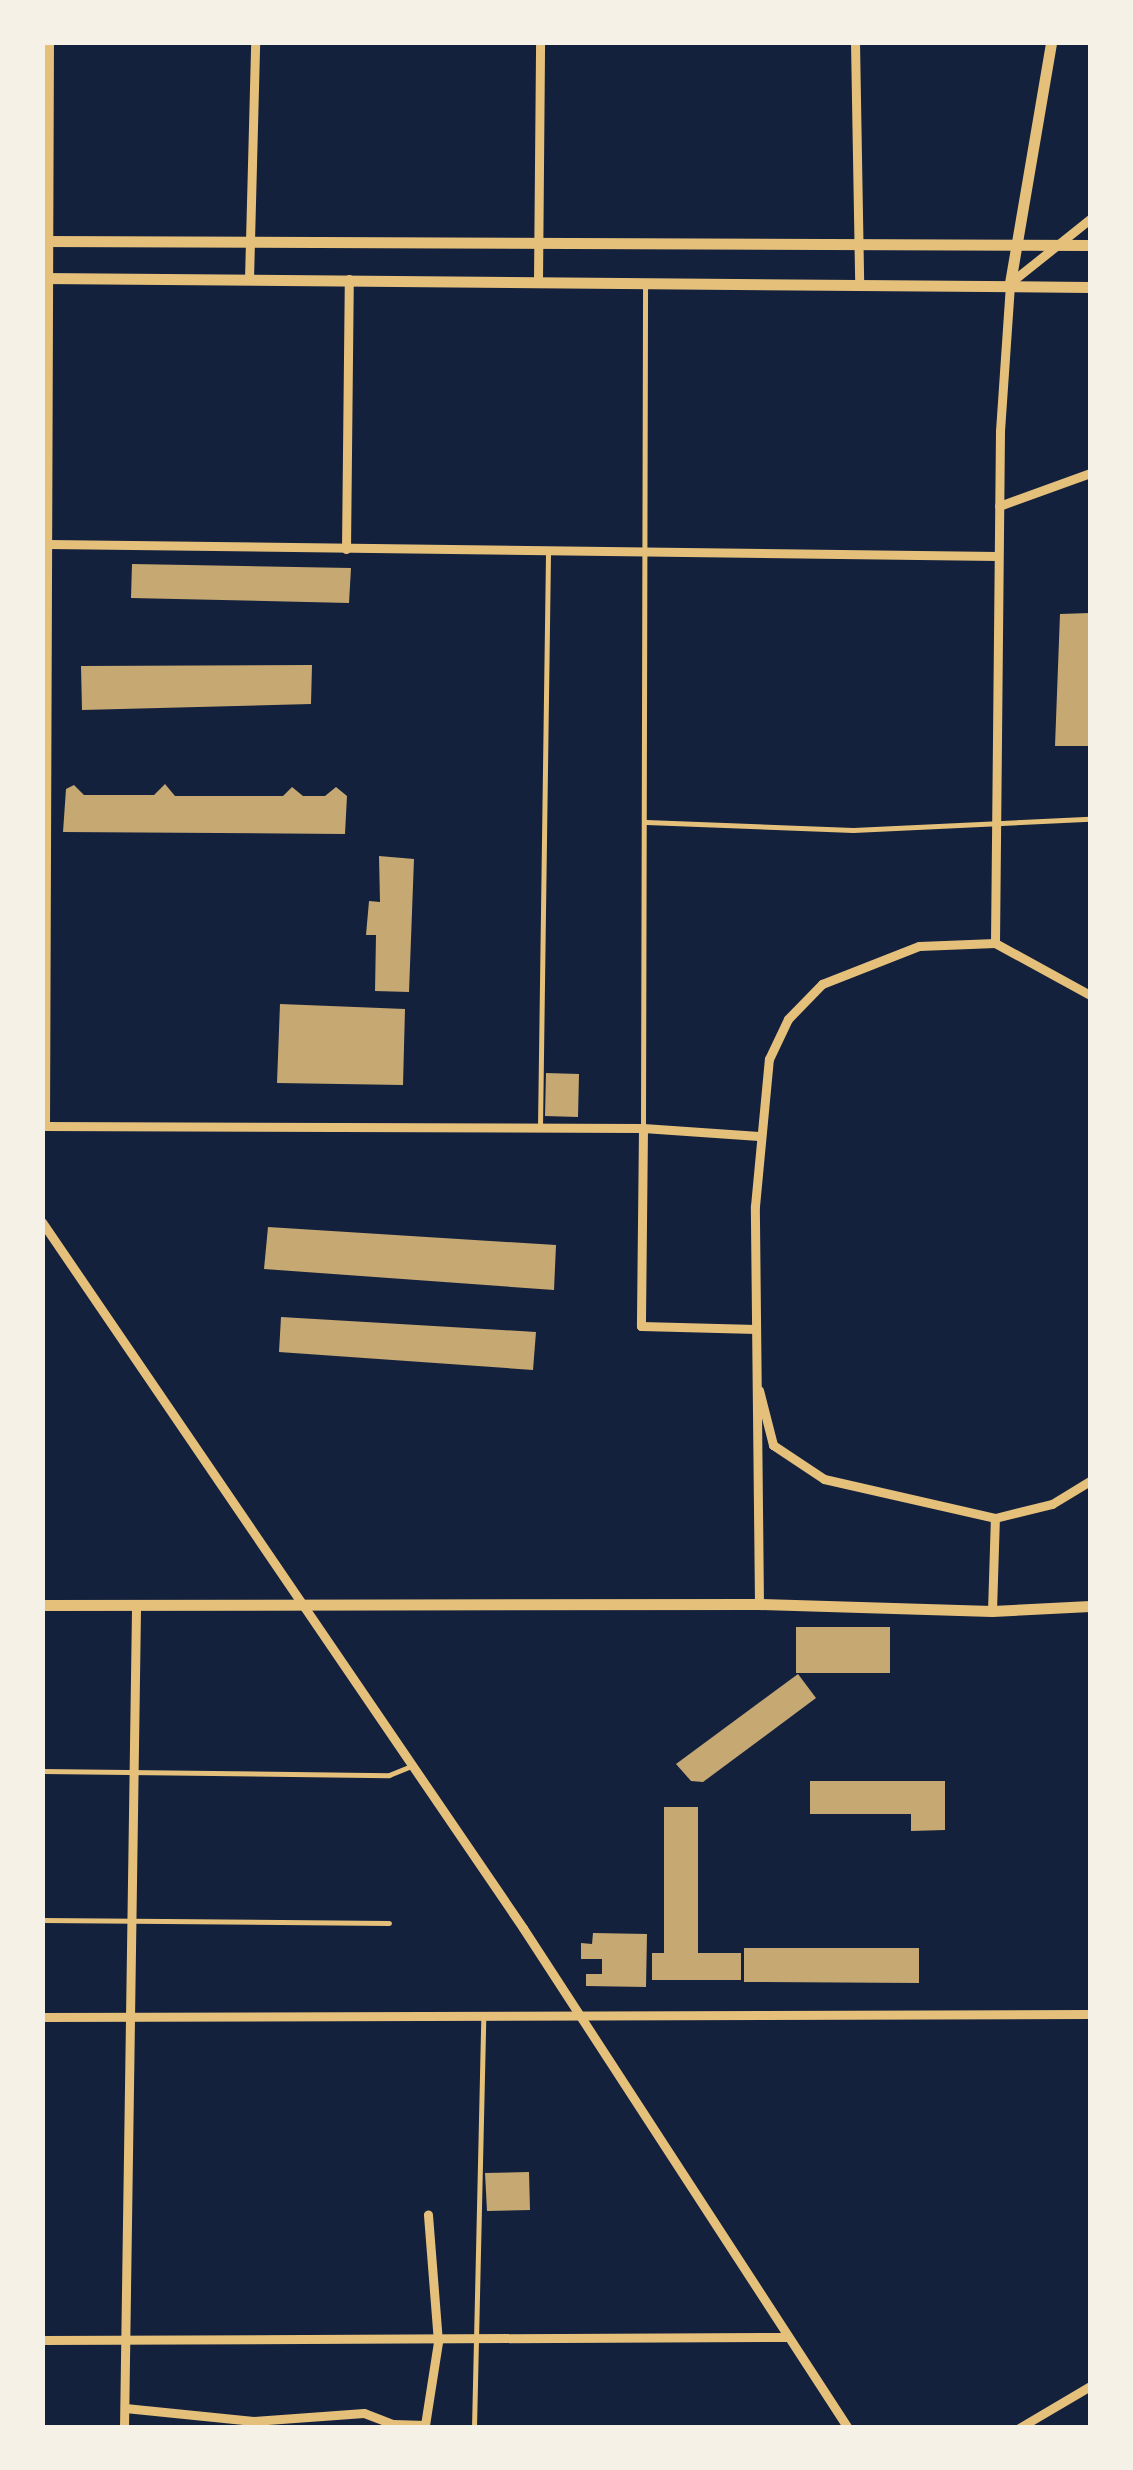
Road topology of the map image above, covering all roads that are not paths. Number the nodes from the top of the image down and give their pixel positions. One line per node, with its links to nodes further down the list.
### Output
1 (49, 42): 7 (street)
2 (255, 42): 9 (street)
3 (540, 42): 11 (street)
4 (854, 42): 12 (street)
5 (1051, 42): 13 (street)
6 (1090, 219): 10 (street)
7 (44, 241): 9 (street); 14 (street)
8 (1087, 241): 10 (street)
9 (252, 243): 11 (street); 15 (street)
10 (1060, 244): 13 (street); 20 (street)
11 (538, 245): 12 (street); 17 (street)
12 (860, 247): 13 (street); 19 (street)
13 (1013, 248): 20 (street)
14 (44, 278): 15 (street); 24 (street)
15 (249, 279): 16 (street)
16 (348, 279): 17 (street); 27 (street)
17 (538, 280): 18 (street)
18 (644, 281): 19 (street); 29 (lane)
19 (859, 282): 20 (street)
20 (1010, 283): 21 (street); 25 (street)
21 (1086, 287): 22 (street)
22 (1090, 298)
23 (1090, 473): 25 (street)
24 (45, 499): 26 (street)
25 (999, 506): 30 (street)
26 (48, 544): 27 (street); 31 (street)
27 (346, 549): 28 (street)
28 (548, 551): 29 (street); 39 (lane)
29 (649, 552): 30 (street); 33 (lane)
30 (998, 556): 34 (street)
31 (46, 811): 37 (street)
32 (1090, 819): 34 (lane)
33 (646, 822): 34 (lane); 38 (lane)
34 (999, 827): 35 (street)
35 (995, 943): 36 (street); 40 (street)
36 (1090, 995)
37 (44, 1126): 39 (street)
38 (644, 1128): 39 (street); 40 (street); 42 (street)
39 (540, 1130)
40 (759, 1136): 42 (street)
41 (42, 1222): 49 (street)
42 (756, 1330): 43 (street)
43 (754, 1371): 45 (street); 46 (street)
44 (1090, 1481): 45 (street)
45 (994, 1518): 51 (street)
46 (759, 1604): 49 (street); 51 (street)
47 (42, 1605): 48 (street)
48 (136, 1605): 49 (street); 53 (street)
49 (304, 1605): 52 (street)
50 (1090, 1606): 51 (street)
51 (992, 1611)
52 (411, 1766): 53 (lane); 62 (street)
53 (129, 1771): 54 (lane); 56 (street)
54 (42, 1772)
55 (42, 1920): 56 (lane)
56 (129, 1922): 57 (lane); 60 (street)
57 (389, 1923)
58 (1090, 2014): 62 (street)
59 (42, 2017): 60 (street)
60 (130, 2018): 61 (street); 64 (street)
61 (483, 2019): 62 (street); 68 (lane)
62 (581, 2020): 65 (street)
63 (428, 2214): 67 (street)
64 (122, 2337): 66 (street); 67 (street); 70 (street)
65 (786, 2337): 68 (street); 73 (street)
66 (42, 2340)
67 (438, 2342): 68 (street); 70 (street)
68 (476, 2343): 72 (lane)
69 (1090, 2386): 74 (street)
70 (124, 2408): 71 (street)
71 (124, 2428)
72 (474, 2428)
73 (848, 2428)
74 (1019, 2428)

